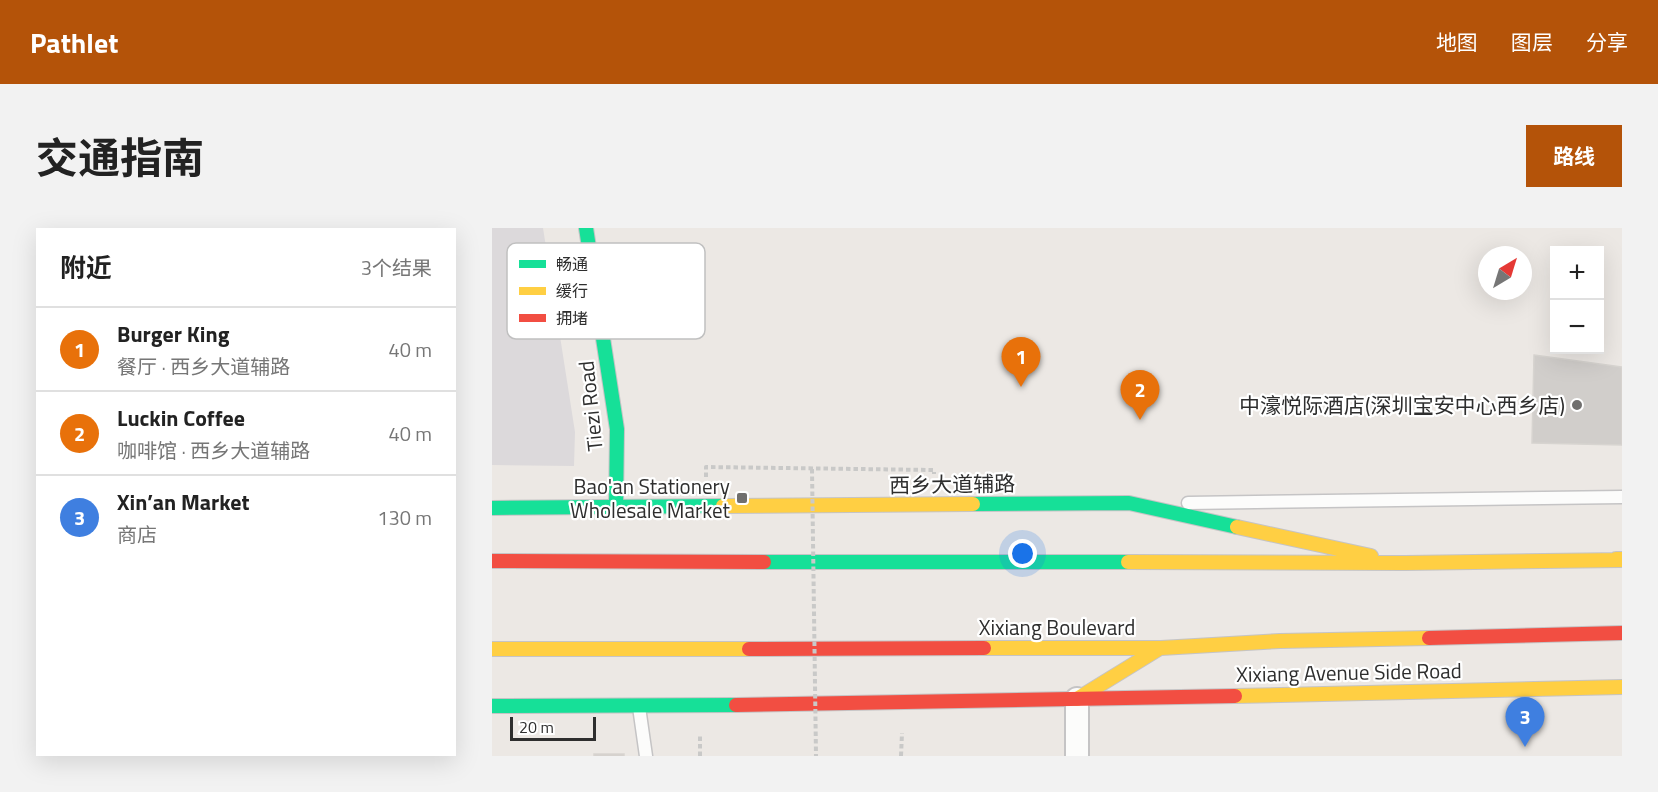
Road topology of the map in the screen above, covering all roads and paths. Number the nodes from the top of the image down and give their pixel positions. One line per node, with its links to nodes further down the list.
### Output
1 (586, 228): 2 (main road, Tiezi Road)
2 (588, 243)
3 (603, 339): 10 (main road, Tiezi Road)
4 (812, 469): 5 (path); 6 (path); 25 (path, bridge)
5 (917, 470)
6 (706, 484)
7 (1622, 497): 8 (lane)
8 (1129, 503): 10 (main road, 西乡大道辅路); 13 (main road, 西乡大道辅路)
9 (492, 508): 10 (main road, 西乡大道辅路)
10 (616, 508)
11 (1620, 559): 13 (main road)
12 (492, 561): 13 (main road)
13 (1405, 563)
14 (1622, 633): 15 (main road, Xixiang Boulevard)
15 (1161, 648): 16 (main road, Xixiang Boulevard); 18 (main road)
16 (492, 649)
17 (1622, 687): 18 (main road, Xixiang Avenue Side Road)
18 (1077, 699): 20 (main road); 27 (street)
19 (492, 706): 20 (main road)
20 (639, 706): 23 (lane)
21 (700, 731): 24 (path)
22 (902, 733): 26 (path)
23 (646, 756)
24 (700, 756)
25 (816, 756)
26 (901, 756)
27 (1077, 756)

